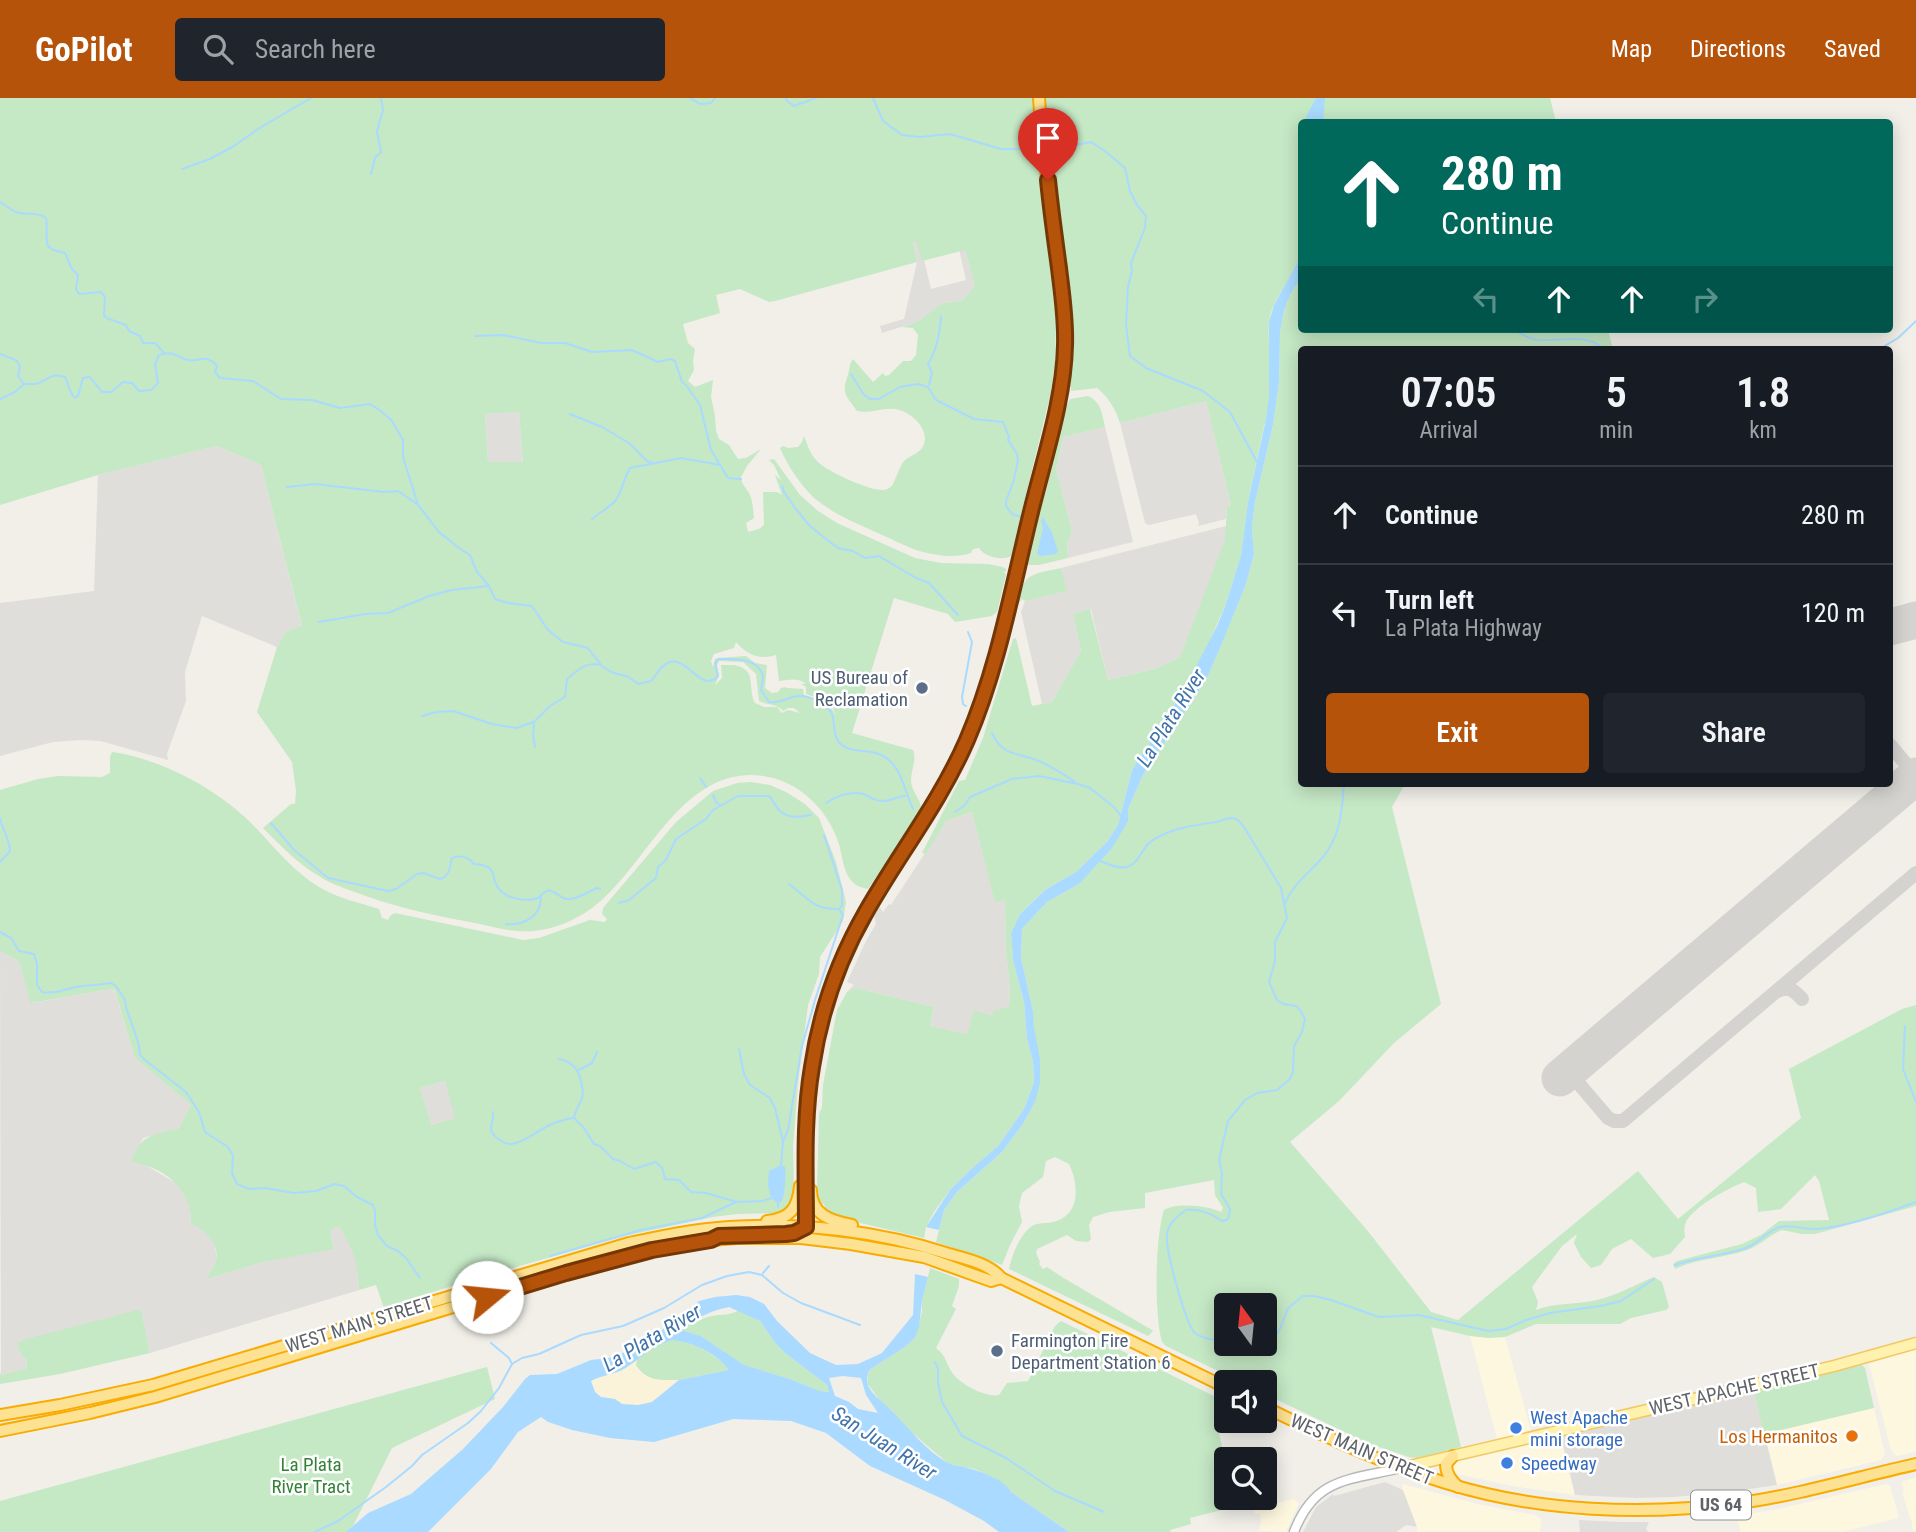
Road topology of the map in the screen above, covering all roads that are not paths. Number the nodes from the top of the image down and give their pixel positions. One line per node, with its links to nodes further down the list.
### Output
1 (1039, 98): 2 (highway)
2 (806, 1147): 3 (highway); 4 (highway); 6 (highway)
3 (806, 1227): 4 (highway, WEST MAIN STREET); 5 (highway); 6 (highway, WEST MAIN STREET); 7 (highway)
4 (713, 1228): 12 (highway, WEST MAIN STREET)
5 (711, 1240): 7 (highway, WEST MAIN STREET); 13 (highway, WEST MAIN STREET)
6 (911, 1243): 8 (highway, WEST MAIN STREET)
7 (851, 1244): 8 (highway, WEST MAIN STREET)
8 (1001, 1278): 10 (highway, WEST MAIN STREET)
9 (1916, 1343): 14 (main road, WEST APACHE STREET)
10 (1214, 1382)
11 (1277, 1413): 16 (highway, WEST MAIN STREET / US 64)
12 (0, 1415)
13 (0, 1431)
14 (1453, 1456): 16 (main road, WEST APACHE STREET); 17 (highway)
15 (1916, 1464): 17 (highway, WEST MAIN STREET / US 64)
16 (1401, 1468): 17 (highway, WEST MAIN STREET / US 64); 18 (street, WEST APACHE STREET)
17 (1458, 1487)
18 (1294, 1532)

